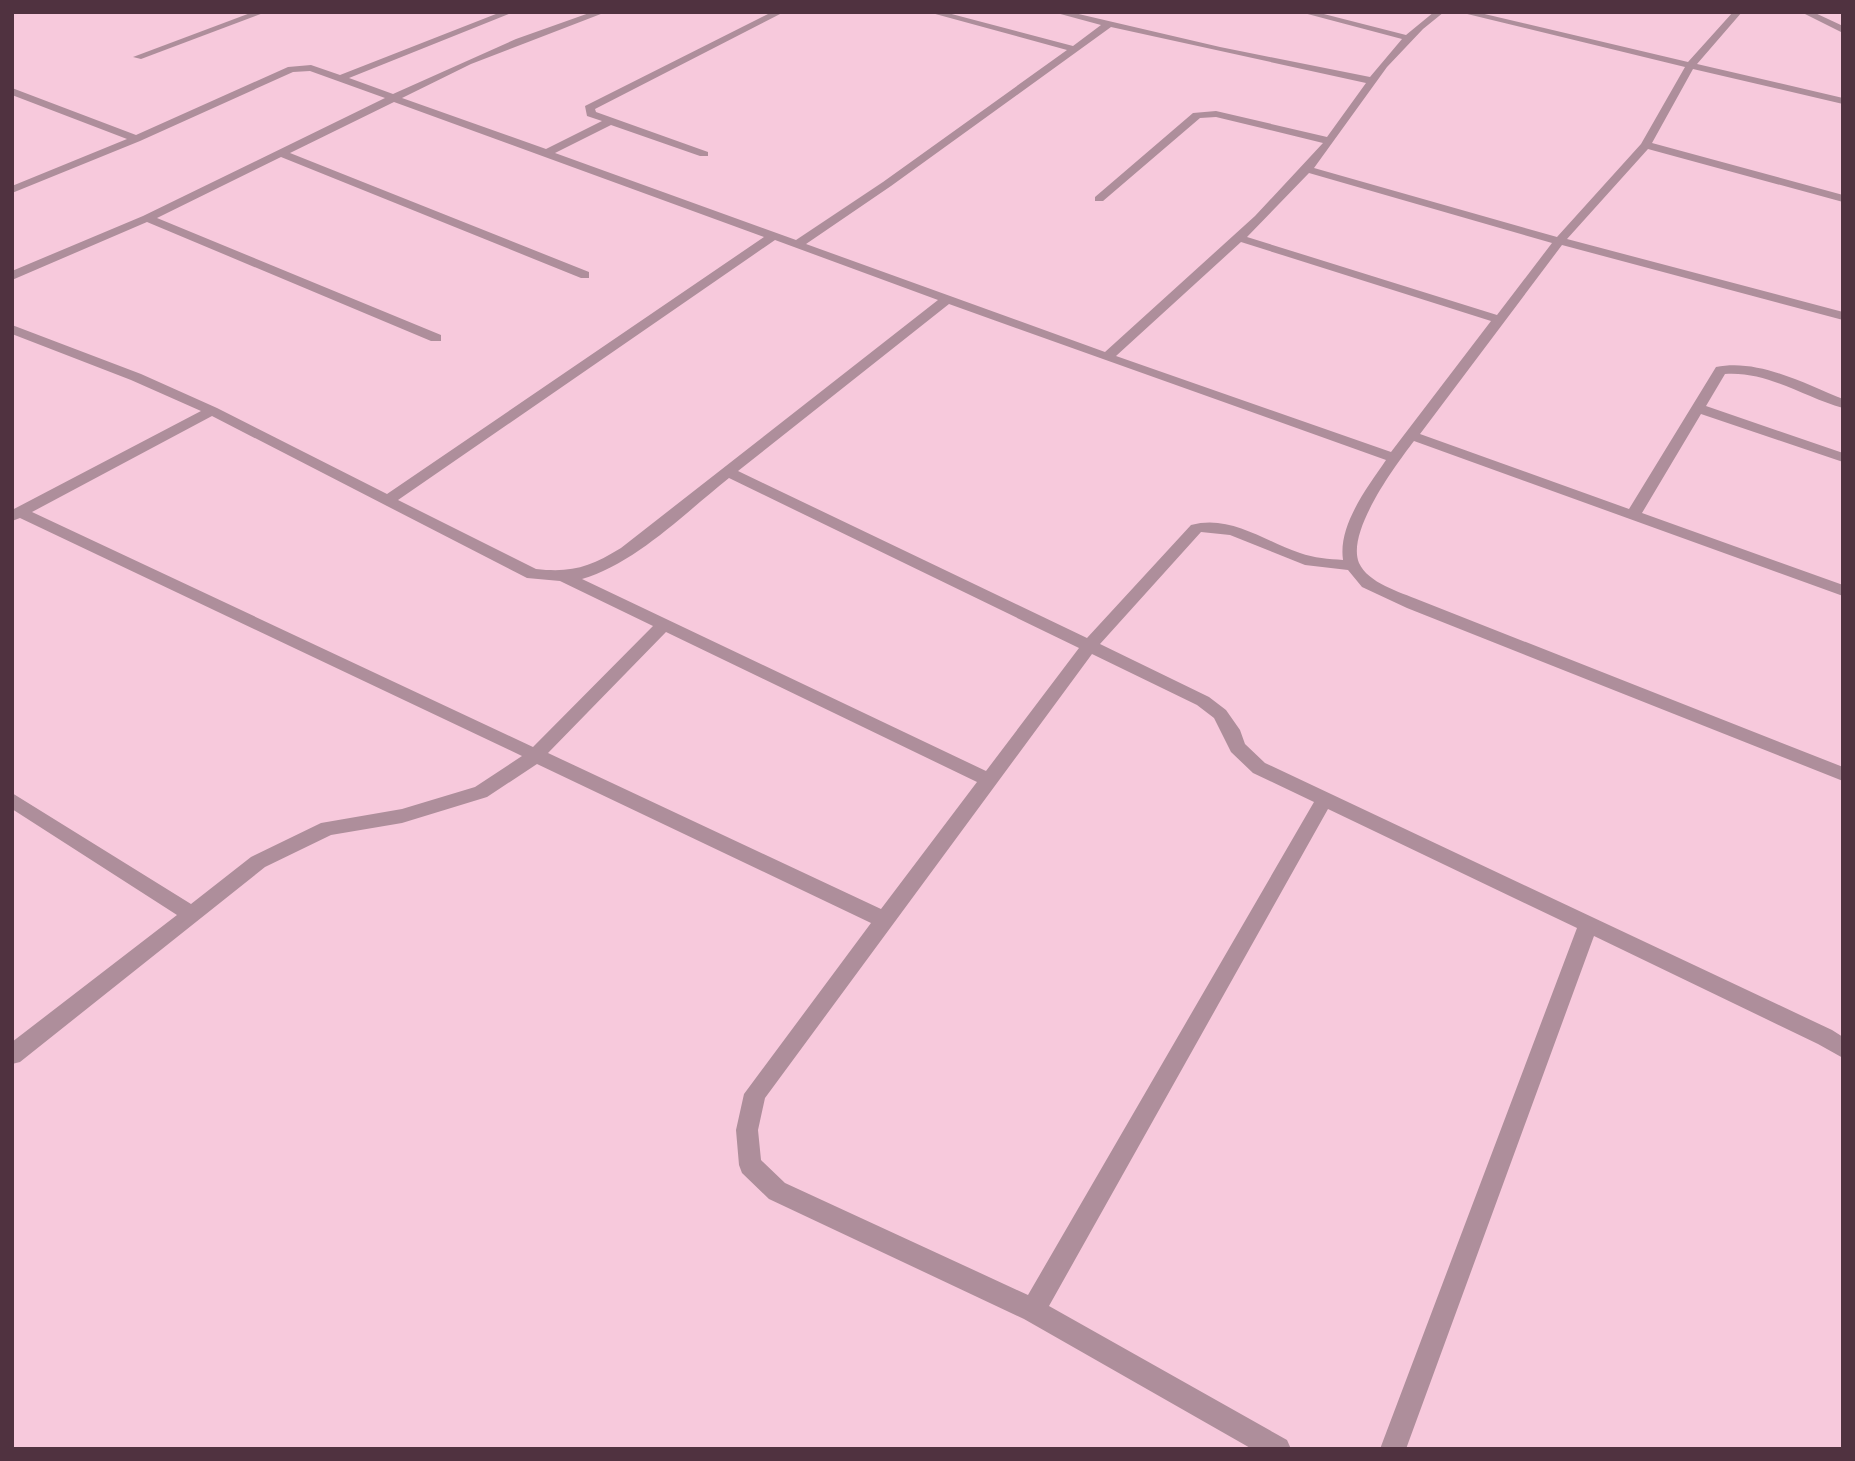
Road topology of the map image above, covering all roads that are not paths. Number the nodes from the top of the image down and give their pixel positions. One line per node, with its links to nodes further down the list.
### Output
1 (262, 12): 16 (street)
2 (510, 12): 18 (street)
3 (602, 12): 21 (street)
4 (780, 12): 23 (street)
5 (932, 12): 15 (street)
6 (1057, 12): 12 (street)
7 (1304, 12): 14 (street)
8 (1440, 12): 14 (street)
9 (1463, 12): 17 (street)
10 (1738, 12): 17 (street)
11 (1805, 12): 13 (street)
12 (1109, 24): 15 (street); 19 (street)
13 (1843, 30)
14 (1408, 38): 19 (street)
15 (1075, 49): 38 (street)
16 (138, 57)
17 (1690, 66): 22 (street); 26 (street)
18 (339, 79): 21 (street); 24 (street)
19 (1373, 81): 25 (street)
20 (12, 91): 24 (street)
21 (394, 99): 27 (street); 28 (street)
22 (1843, 101)
23 (610, 121): 27 (street); 29 (street)
24 (136, 139): 31 (street)
25 (1329, 141): 30 (street); 32 (street)
26 (1646, 145): 33 (street); 37 (street)
27 (547, 153): 35 (street)
28 (283, 154): 34 (street); 39 (street)
29 (704, 154)
30 (1306, 169): 36 (street); 37 (street)
31 (12, 190)
32 (1099, 199)
33 (1843, 199)
34 (147, 218): 40 (street); 45 (street)
35 (773, 236): 38 (street); 54 (street)
36 (1238, 238): 43 (street); 46 (street)
37 (1559, 241): 42 (street); 43 (street)
38 (796, 244): 41 (street)
39 (585, 275)
40 (12, 276)
41 (948, 298): 46 (street); 53 (street)
42 (1843, 316)
43 (1501, 320): 50 (street)
44 (12, 329): 49 (street)
45 (436, 338)
46 (1107, 357): 51 (street)
47 (1843, 404): 48 (street)
48 (1698, 408): 52 (street); 56 (street)
49 (212, 411): 54 (street); 55 (street)
50 (1412, 436): 51 (street); 56 (street)
51 (1394, 458): 57 (street)
52 (1843, 458)
53 (726, 471): 58 (street); 61 (street)
54 (388, 500): 58 (street)
55 (16, 514): 62 (street)
56 (1633, 515): 59 (street)
57 (1352, 565): 61 (street); 63 (street)
58 (565, 577): 60 (street)
59 (1843, 591)
60 (664, 625): 62 (street); 64 (street)
61 (1088, 646): 64 (street); 66 (street)
62 (534, 757): 67 (street); 68 (street)
63 (1843, 774)
64 (989, 780): 68 (street)
65 (12, 800): 67 (street)
66 (1324, 800): 69 (street); 72 (street)
67 (190, 913): 71 (street)
68 (885, 920): 72 (street)
69 (1588, 926): 70 (street); 74 (street)
70 (1843, 1049)
71 (12, 1055)
72 (1033, 1310): 73 (street)
73 (1278, 1449)
74 (1393, 1449)

